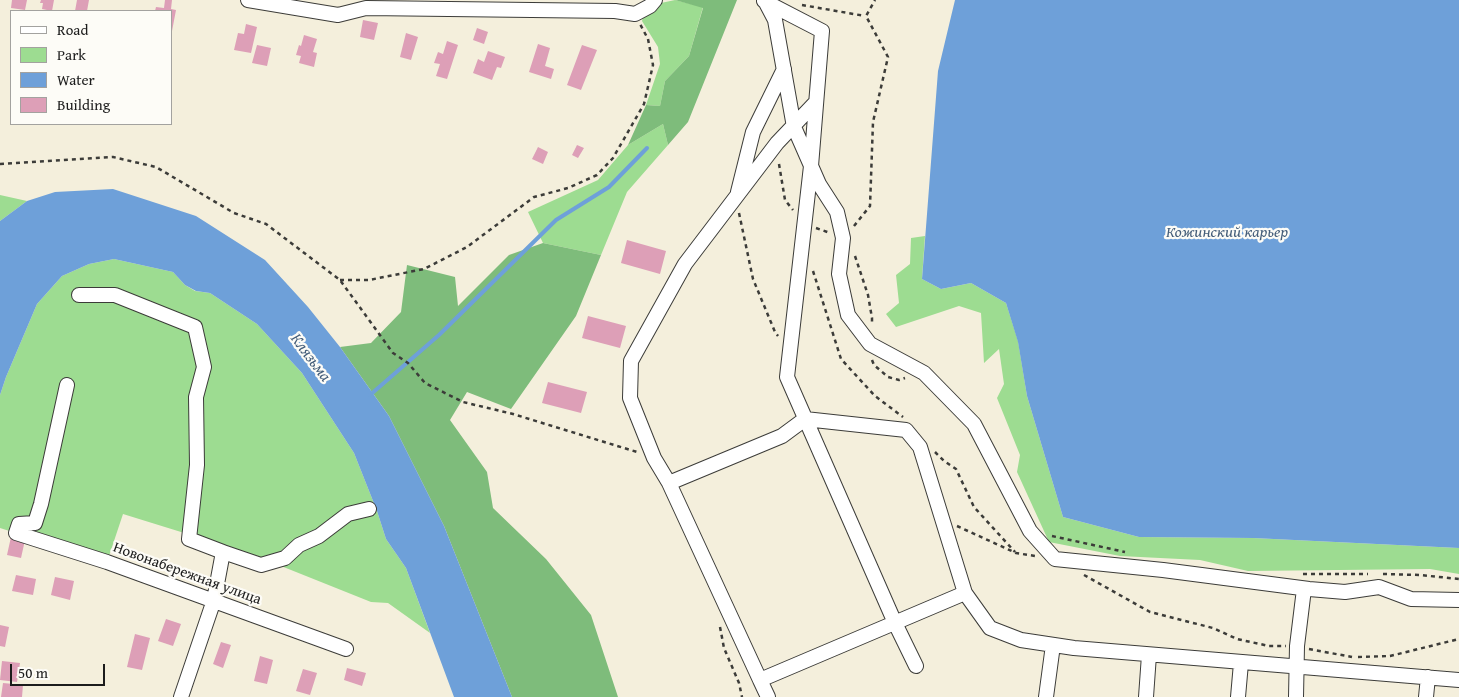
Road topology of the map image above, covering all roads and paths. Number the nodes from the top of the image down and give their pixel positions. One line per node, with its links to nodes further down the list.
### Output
1 (248, 0): 6 (street)
2 (655, 0): 6 (street)
3 (875, 0): 7 (path)
4 (763, 1): 8 (street); 9 (street)
5 (799, 5): 7 (path)
6 (635, 14): 18 (path)
7 (866, 16): 16 (path)
8 (784, 69): 10 (street); 14 (street)
9 (816, 102): 10 (street); 13 (street)
10 (794, 127): 11 (street); 13 (street)
11 (778, 143): 14 (street); 15 (path)
12 (0, 164): 18 (path)
13 (811, 166): 15 (street); 16 (street)
14 (736, 199): 21 (path); 26 (street)
15 (804, 223): 16 (path); 21 (street)
16 (843, 238): 20 (path); 20 (street)
17 (813, 271): 24 (path)
18 (340, 280): 26 (path)
19 (79, 295): 31 (street)
20 (870, 344): 30 (street)
21 (790, 350): 23 (street)
22 (67, 385): 42 (street, Новонабережная улица)
23 (805, 419): 27 (street); 29 (street); 44 (street)
24 (908, 423)
25 (932, 448): 32 (path)
26 (654, 458): 27 (street)
27 (669, 483): 54 (street)
28 (370, 509): 31 (street)
29 (942, 519): 32 (path); 41 (street)
30 (1030, 531): 33 (path); 34 (street)
31 (223, 552): 42 (street)
32 (1016, 553): 34 (path)
33 (1131, 553)
34 (1054, 559): 40 (street)
35 (1078, 572): 47 (path)
36 (1301, 574): 37 (path)
37 (1370, 574)
38 (1380, 574): 39 (path)
39 (1459, 580)
40 (1304, 589): 43 (street); 47 (street)
41 (964, 593): 44 (street); 46 (street)
42 (214, 600): 48 (street, Новонабережная улица); 56 (street)
43 (1459, 600)
44 (895, 623): 51 (street); 54 (street)
45 (1459, 639): 47 (path)
46 (1053, 645): 49 (street); 58 (street)
47 (1297, 646): 52 (street)
48 (346, 649)
49 (1149, 655): 50 (street); 59 (street)
50 (1240, 663): 52 (street); 60 (street)
51 (916, 666)
52 (1297, 668): 53 (street); 61 (street)
53 (1428, 678): 55 (street); 62 (street)
54 (760, 680): 57 (street)
55 (1459, 680)
56 (181, 697)
57 (768, 697)
58 (1046, 697)
59 (1146, 697)
60 (1238, 697)
61 (1296, 697)
62 (1426, 697)

